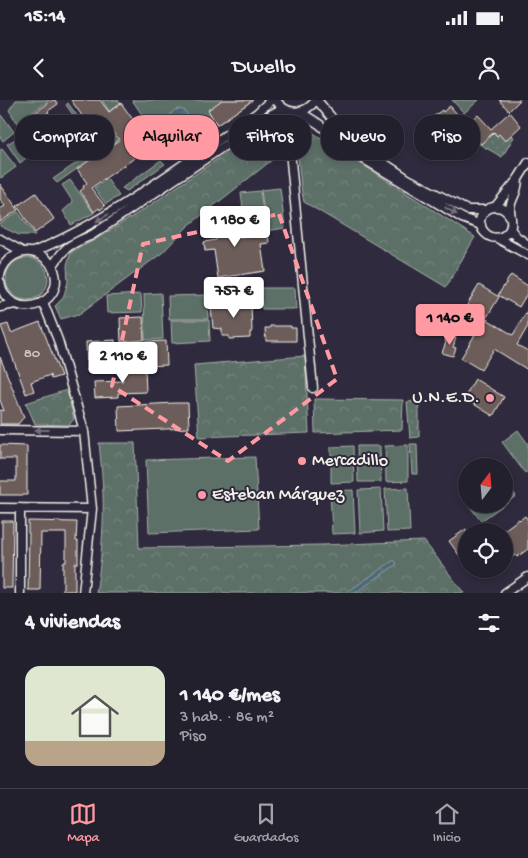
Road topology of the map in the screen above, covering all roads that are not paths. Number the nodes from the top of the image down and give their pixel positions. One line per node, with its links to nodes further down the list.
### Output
1 (271, 100): 20 (street, one-way to 20)
2 (276, 100): 4 (street)
3 (317, 100): 5 (street); 12 (street)
4 (283, 108): 5 (street); 6 (street); 23 (street)
5 (298, 112): 7 (street); 14 (street, one-way to 14)
6 (284, 115)
7 (295, 115)
8 (290, 160): 29 (street)
9 (528, 163): 10 (street)
10 (518, 179): 11 (street); 13 (street)
11 (494, 207): 12 (street); 13 (street)
12 (486, 210): 14 (street)
13 (511, 218): 15 (street)
14 (481, 225): 16 (street)
15 (510, 228): 16 (street); 18 (street)
16 (497, 238): 21 (street)
17 (0, 239): 19 (street)
18 (528, 245)
19 (23, 252): 20 (street); 22 (street)
20 (33, 252): 23 (street)
21 (528, 255)
22 (1, 263): 24 (street)
23 (52, 267): 26 (street)
24 (0, 275)
25 (0, 282): 27 (street)
26 (43, 302): 27 (street); 31 (street)
27 (15, 304): 28 (street)
28 (0, 307)
29 (313, 388)
30 (0, 430): 31 (street, one-way to 30)
31 (84, 431): 34 (street)
32 (0, 508): 33 (street)
33 (20, 508): 34 (street); 36 (street)
34 (92, 509): 37 (street)
35 (528, 577): 38 (street)
36 (20, 593)
37 (83, 593)
38 (505, 593)

